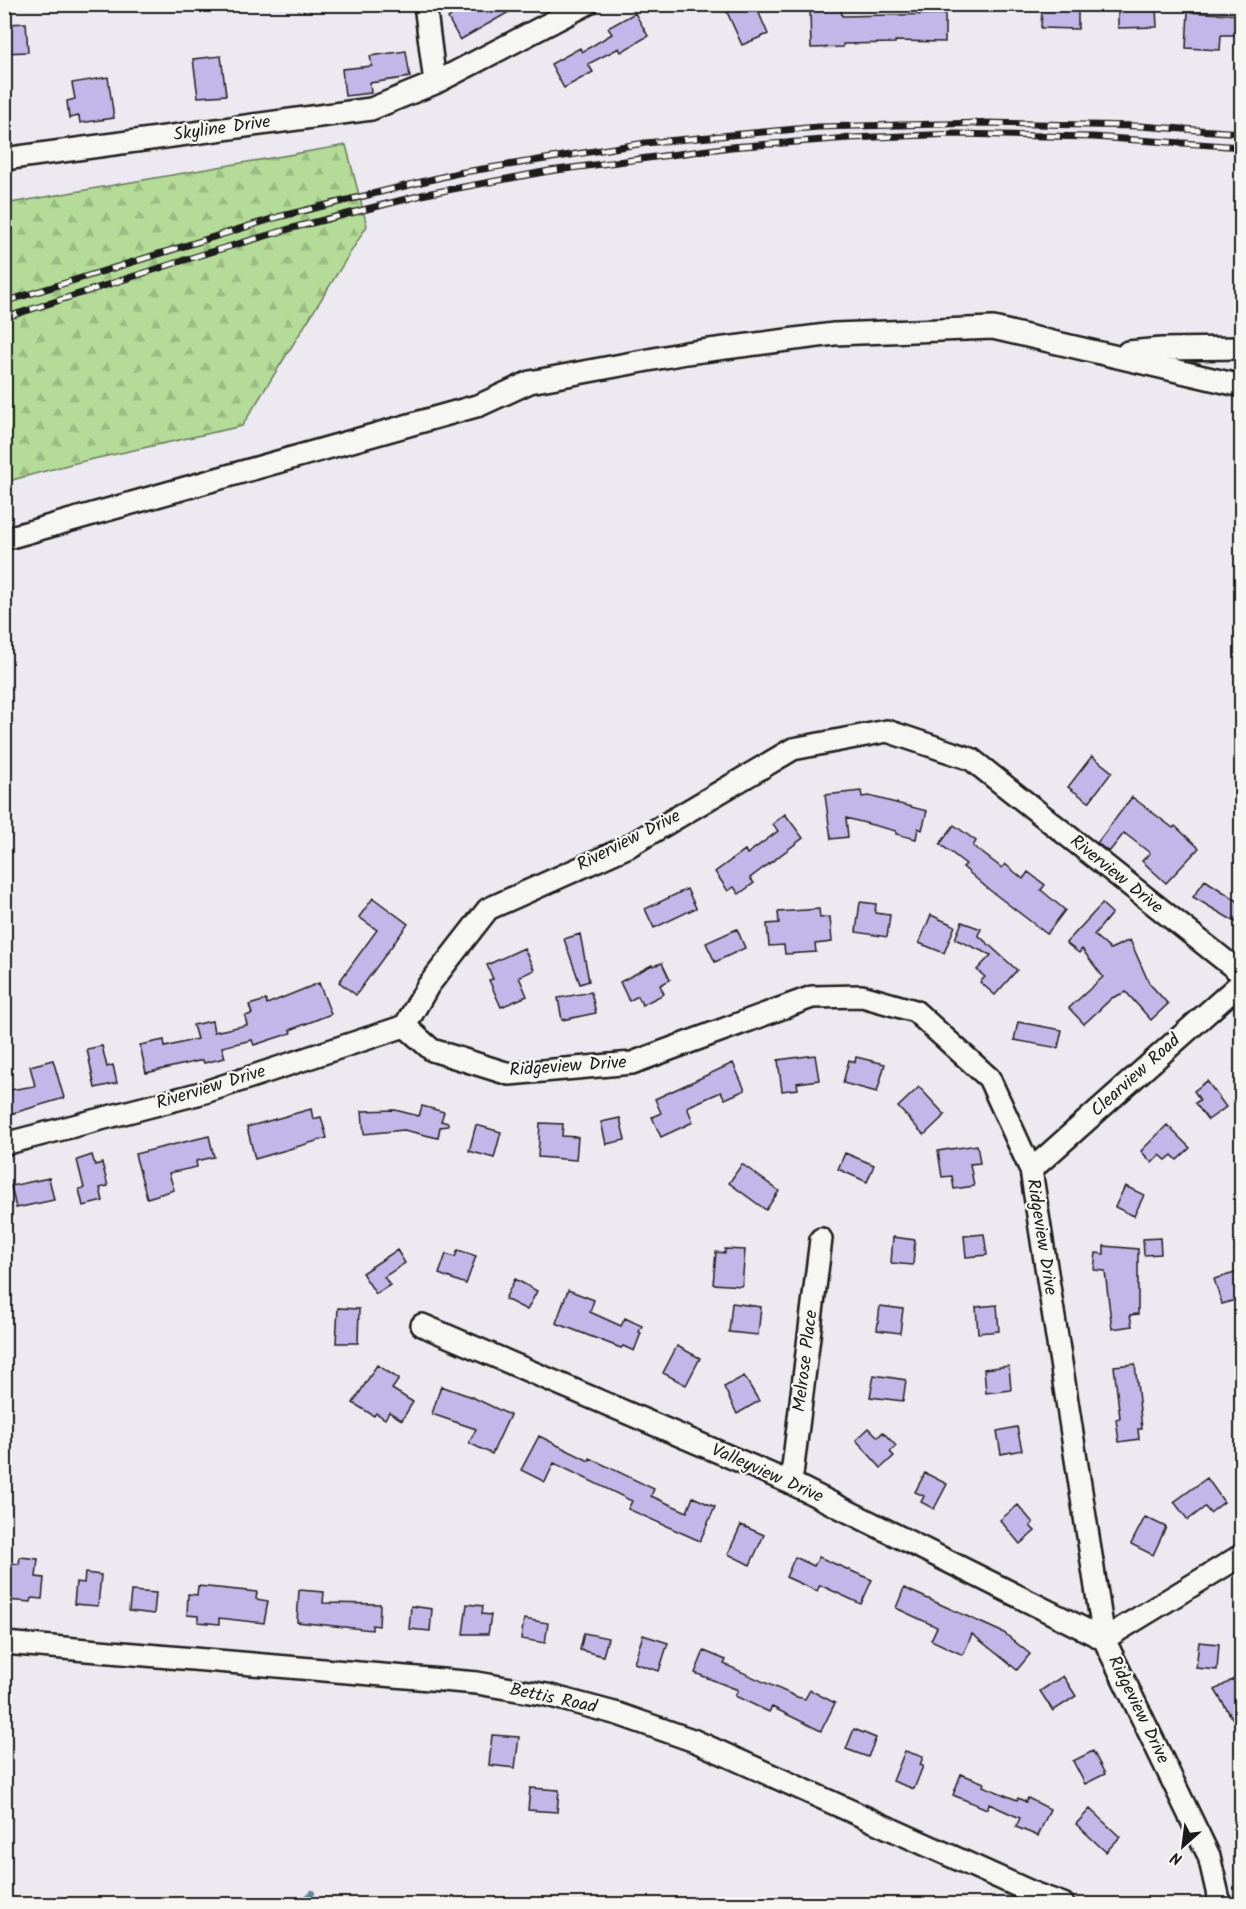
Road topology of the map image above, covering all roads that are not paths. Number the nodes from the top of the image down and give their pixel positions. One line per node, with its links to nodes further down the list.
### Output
1 (425, 4): 3 (street)
2 (587, 4): 3 (street, Skyline Drive)
3 (435, 83): 4 (street, Skyline Drive)
4 (4, 159)
5 (1242, 348): 6 (street)
6 (1112, 354): 7 (street); 8 (street)
7 (1242, 386)
8 (4, 539)
9 (1242, 974): 11 (street, Riverview Drive)
10 (1242, 982): 13 (street, Clearview Road)
11 (405, 1026): 12 (street, Riverview Drive); 13 (street, Ridgeview Drive)
12 (4, 1144)
13 (1031, 1170): 18 (street, Ridgeview Drive)
14 (821, 1239): 16 (street, Melrose Place)
15 (422, 1325): 16 (street, Valleyview Drive)
16 (791, 1483): 18 (street, Valleyview Drive)
17 (1242, 1555): 18 (street)
18 (1104, 1639): 21 (street, Ridgeview Drive)
19 (4, 1643): 20 (street, Bettis Road)
20 (1064, 1905)
21 (1220, 1905)

